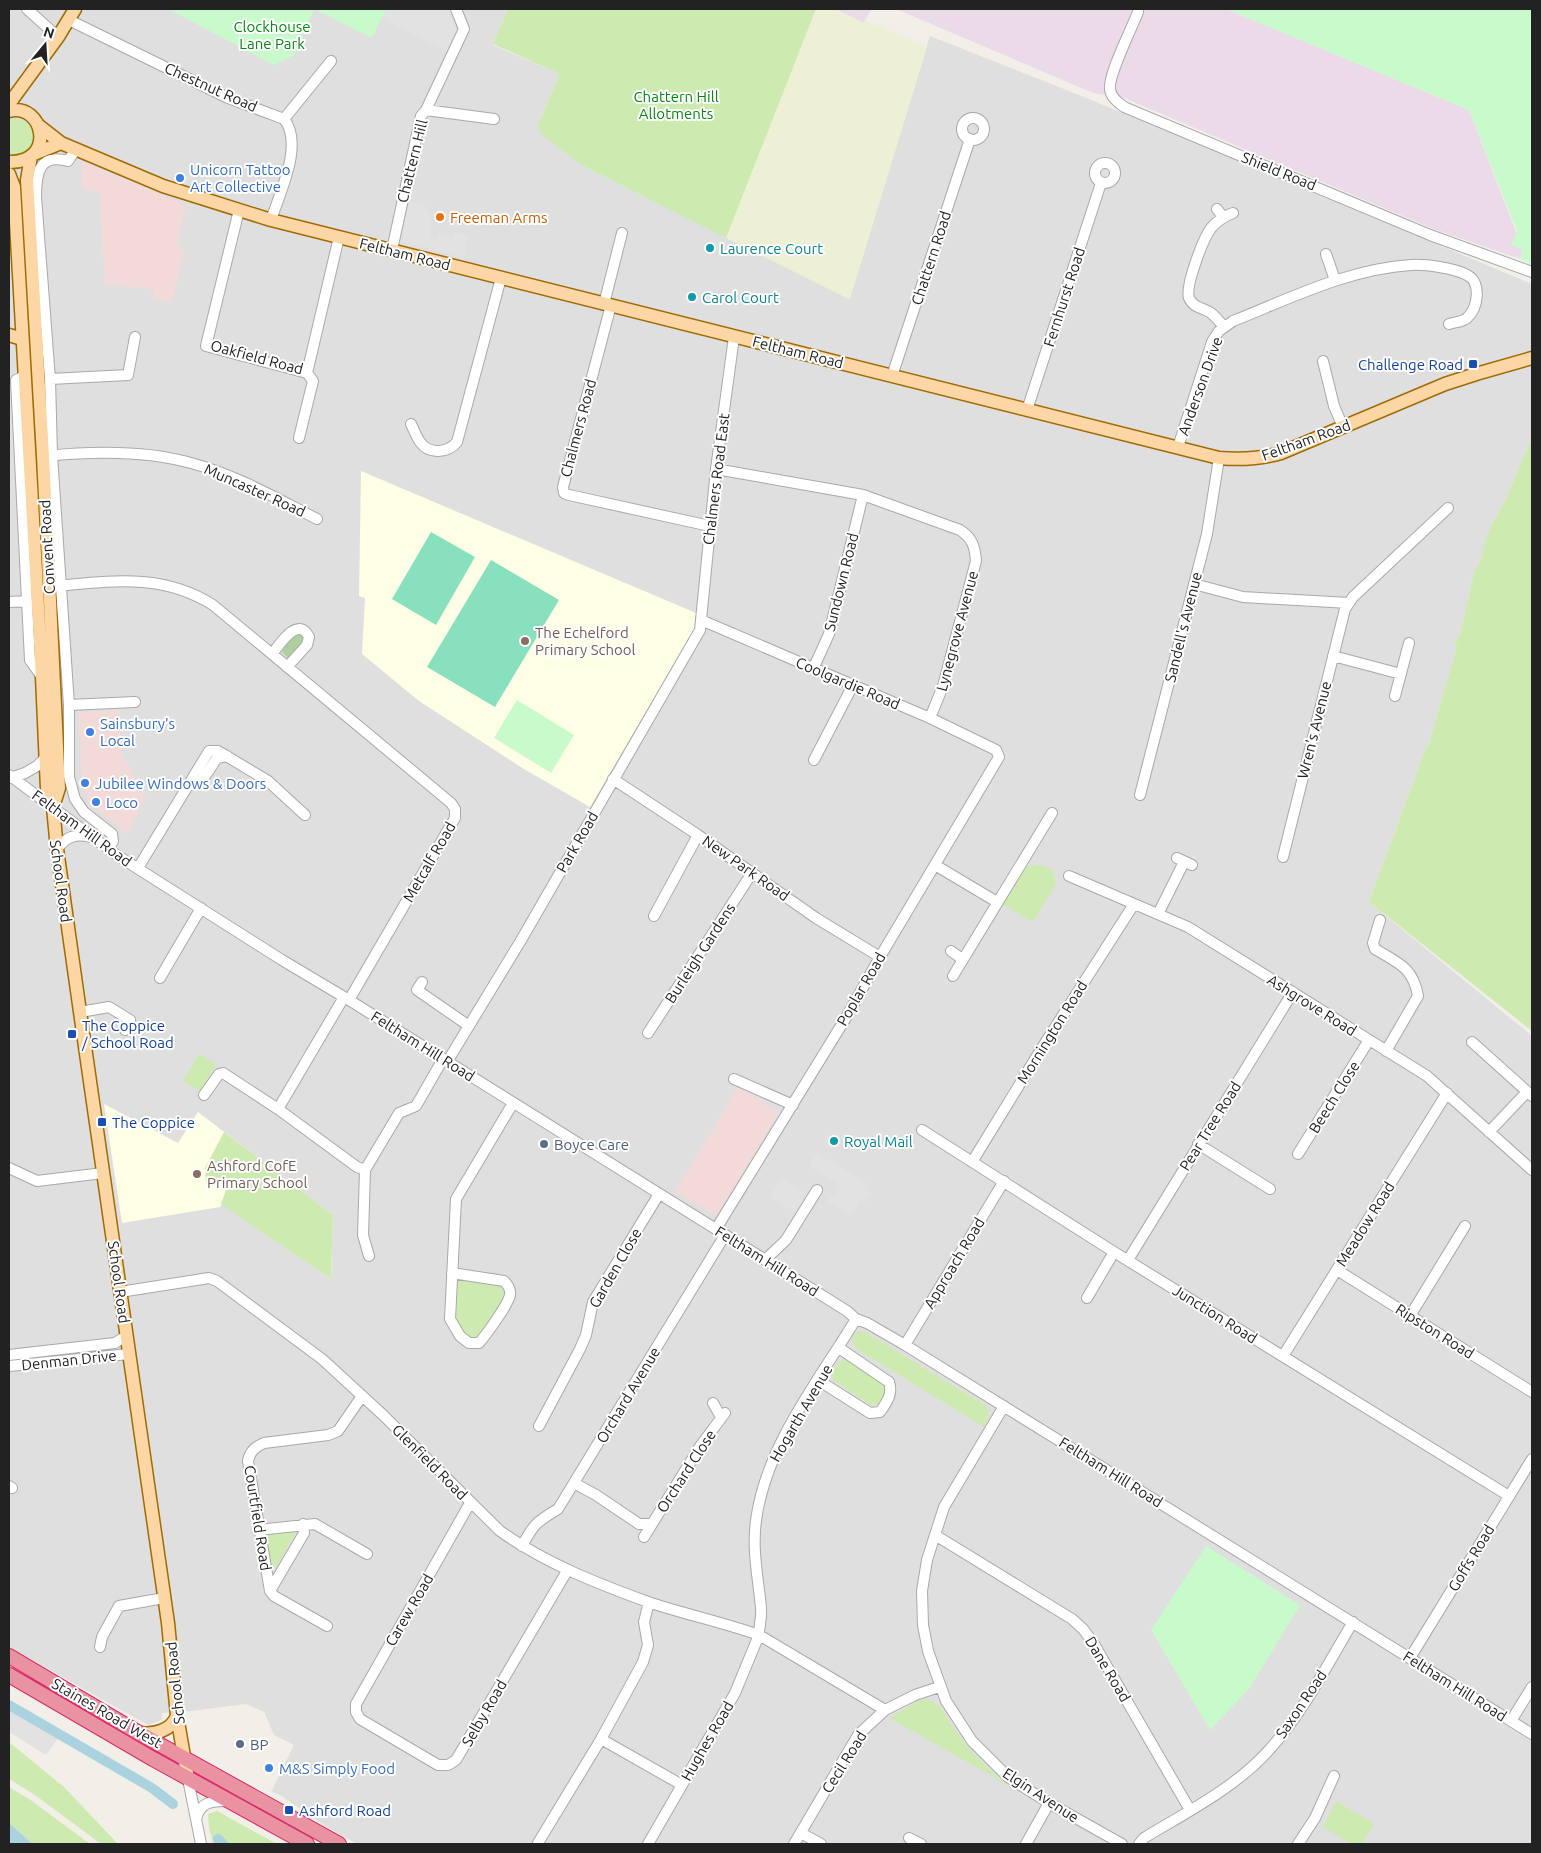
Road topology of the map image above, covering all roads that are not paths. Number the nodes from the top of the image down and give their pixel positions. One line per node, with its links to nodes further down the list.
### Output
1 (27, 9): 5 (street)
2 (456, 9): 9 (street)
3 (1138, 12): 29 (street, Shield Road)
4 (72, 14): 5 (main road); 12 (street, Chestnut Road)
5 (58, 37): 7 (main road)
6 (331, 61): 12 (street)
7 (26, 79): 8 (main road); 11 (main road)
8 (9, 104)
9 (426, 110): 13 (street, Chattern Hill); 27 (street, Chattern Hill)
10 (9, 111): 11 (main road)
11 (26, 112): 14 (main road, Feltham Road)
12 (284, 119): 24 (street)
13 (494, 119)
14 (38, 125): 16 (main road, Feltham Road); 18 (main road, Convent Road)
15 (970, 139): 45 (street, Chattern Road)
16 (62, 143): 17 (main road, Feltham Road); 18 (main road)
17 (76, 149): 22 (main road, Feltham Road); 46 (street, Convent Road)
18 (32, 155): 19 (main road); 52 (main road, Convent Road)
19 (9, 162)
20 (9, 174): 33 (main road, Convent Road)
21 (1101, 183): 47 (street, Fernhurst Road)
22 (239, 210): 24 (main road, Feltham Road); 43 (street, Oakfield Road)
23 (1233, 212): 36 (street)
24 (271, 220): 26 (main road, Feltham Road)
25 (622, 233): 32 (street)
26 (339, 237): 27 (main road, Feltham Road); 43 (street, Oakfield Road)
27 (392, 250): 30 (main road, Feltham Road)
28 (1326, 254): 31 (street)
29 (1532, 272)
30 (501, 278): 32 (main road, Feltham Road); 48 (street)
31 (1335, 280): 35 (street, Anderson Drive); 36 (street, Anderson Drive)
32 (607, 305): 39 (main road, Feltham Road); 58 (street, Chalmers Road)
33 (20, 316): 34 (main road); 40 (main road, Convent Road)
34 (9, 322)
35 (1449, 324)
36 (1224, 327): 51 (street, Anderson Drive)
37 (9, 336): 40 (main road)
38 (135, 337): 46 (street)
39 (734, 337): 45 (main road, Feltham Road); 54 (street, Chalmers Road East)
40 (22, 339): 44 (main road, Convent Road)
41 (1532, 358): 49 (main road, Feltham Road)
42 (1323, 361): 49 (street)
43 (306, 373): 50 (street)
44 (24, 376): 61 (street, Convent Road); 71 (main road, Convent Road)
45 (892, 376): 47 (main road, Feltham Road)
46 (50, 379): 52 (street, Convent Road)
47 (1027, 410): 51 (main road, Feltham Road)
48 (411, 424)
49 (1343, 427): 53 (main road, Feltham Road)
50 (299, 438)
51 (1178, 448): 53 (main road, Feltham Road)
52 (47, 456): 57 (street, Muncaster Road); 60 (main road, Convent Road)
53 (1219, 458): 59 (street, Sandell's Avenue)
54 (716, 469): 55 (street, Lynegrove Avenue); 58 (street, Chalmers Road East)
55 (863, 495): 69 (street, Sundown Road); 76 (street, Lynegrove Avenue)
56 (1448, 508): 63 (street, Wren's Avenue)
57 (317, 519)
58 (710, 526): 64 (street, Chalmers Road East)
59 (1194, 584): 63 (street); 82 (street, Sandell's Avenue)
60 (55, 586): 66 (street, Metcalf Road); 75 (street, Convent Road); 83 (main road, Convent Road)
61 (27, 601): 62 (street); 71 (street, Convent Road)
62 (9, 602)
63 (1349, 603): 67 (street, Wren's Avenue)
64 (701, 620): 69 (street, Coolgardie Road); 81 (street, Park Road)
65 (1409, 643): 70 (street)
66 (272, 654): 68 (street, Metcalf Road); 68 (street)
67 (1332, 656): 70 (street); 90 (street, Wren's Avenue)
68 (287, 668): 109 (street, Metcalf Road)
69 (814, 668): 72 (street, Coolgardie Road)
70 (1400, 674): 73 (street)
71 (42, 677): 78 (main road, Convent Road)
72 (853, 685): 76 (street, Coolgardie Road); 79 (street)
73 (1395, 696)
74 (135, 702): 75 (street)
75 (68, 705): 89 (street, Convent Road)
76 (930, 718): 77 (street, Coolgardie Road)
77 (993, 749): 92 (street, Poplar Road)
78 (45, 758): 80 (street); 83 (main road, Convent Road)
79 (814, 760)
80 (10, 777): 83 (street, Feltham Hill Road)
81 (612, 779): 86 (street, New Park Road); 111 (street, Park Road)
82 (1140, 795)
83 (53, 807): 87 (street, Feltham Hill Road); 88 (main road, School Road)
84 (1052, 813): 96 (street)
85 (305, 815): 93 (street)
86 (698, 835): 94 (street, New Park Road); 100 (street)
87 (96, 839): 88 (street); 89 (street, Feltham Hill Road)
88 (57, 849): 110 (main road, School Road)
89 (108, 849): 93 (street, Feltham Hill Road)
90 (1283, 857)
91 (1184, 862): 99 (street)
92 (935, 865): 96 (street); 103 (street, Poplar Road)
93 (138, 868): 98 (street, Feltham Hill Road)
94 (752, 873): 103 (street, New Park Road); 113 (street, Burleigh Gardens)
95 (1068, 876): 97 (street, Ashgrove Road)
96 (997, 902): 104 (street)
97 (1134, 904): 99 (street, Ashgrove Road); 129 (street, Mornington Road)
98 (201, 908): 106 (street); 109 (street, Feltham Hill Road)
99 (1158, 914): 108 (street, Ashgrove Road)
100 (654, 916)
101 (1380, 920): 116 (street)
102 (951, 951): 104 (street)
103 (880, 957): 123 (street, Poplar Road)
104 (962, 958): 105 (street)
105 (953, 976)
106 (160, 978)
107 (422, 982): 111 (street)
108 (1293, 992): 114 (street, Ashgrove Road); 127 (street, Pear Tree Road)
109 (346, 999): 117 (street, Feltham Hill Road); 124 (street, Metcalf Road)
110 (80, 1012): 112 (street); 133 (main road, School Road)
111 (469, 1026): 117 (street, Park Road)
112 (125, 1030)
113 (648, 1032)
114 (1369, 1040): 116 (street, Ashgrove Road); 128 (street, Beech Close)
115 (1472, 1042): 120 (street)
116 (1386, 1050): 119 (street, Ashgrove Road)
117 (445, 1060): 122 (street, Feltham Hill Road); 131 (street, Park Road)
118 (734, 1079): 123 (street)
119 (1447, 1093): 126 (street, Ashgrove Road); 144 (street, Meadow Road)
120 (1530, 1094): 126 (street)
121 (204, 1096): 124 (street)
122 (513, 1103): 137 (street, Feltham Hill Road); 145 (street)
123 (793, 1105): 139 (street, Poplar Road)
124 (278, 1109): 131 (street)
125 (922, 1130): 129 (street, Junction Road)
126 (1489, 1132): 132 (street, Ashgrove Road)
127 (1198, 1144): 135 (street); 143 (street, Pear Tree Road)
128 (1298, 1154)
129 (972, 1162): 134 (street, Junction Road)
130 (9, 1168): 133 (street)
131 (365, 1170): 141 (street)
132 (1532, 1170)
133 (103, 1173): 146 (main road, School Road)
134 (1004, 1182): 140 (street, Junction Road); 151 (street, Approach Road)
135 (1270, 1189)
136 (817, 1190): 142 (street)
137 (659, 1194): 139 (street, Feltham Hill Road); 162 (street, Garden Close)
138 (1465, 1226): 148 (street)
139 (721, 1232): 142 (street, Feltham Hill Road); 164 (street, Orchard Avenue)
140 (1114, 1252): 143 (street, Junction Road); 147 (street)
141 (369, 1256)
142 (765, 1260): 149 (street, Feltham Hill Road)
143 (1128, 1260): 155 (street, Junction Road)
144 (1337, 1270): 148 (street, Ripston Road); 155 (street, Meadow Road)
145 (452, 1273): 145 (street)
146 (120, 1292): 150 (main road, School Road); 159 (street, Glenfield Road)
147 (1087, 1298)
148 (1410, 1316): 158 (street, Ripston Road)
149 (856, 1319): 151 (street, Feltham Hill Road); 152 (street, Hogarth Avenue)
150 (126, 1336): 153 (main road, School Road); 154 (street, Denman Drive)
151 (905, 1345): 161 (street, Feltham Hill Road)
152 (839, 1348): 157 (street, Hogarth Avenue); 157 (street)
153 (129, 1354): 156 (street, Denman Drive); 176 (main road, School Road)
154 (9, 1355)
155 (1283, 1356): 165 (street, Junction Road)
156 (9, 1366)
157 (818, 1380): 180 (street, Hogarth Avenue)
158 (1532, 1392)
159 (362, 1396): 166 (street, Glenfield Road); 169 (street, Courtfield Road)
160 (713, 1403): 168 (street, Orchard Close)
161 (1004, 1406): 170 (street, Elgin Avenue); 178 (street, Feltham Hill Road)
162 (539, 1426)
163 (1532, 1459): 165 (street, Goffs Road)
164 (574, 1483): 168 (street, Orchard Close); 172 (street, Orchard Avenue)
165 (1509, 1496): 183 (street, Goffs Road)
166 (470, 1503): 172 (street, Glenfield Road); 189 (street, Carew Road)
167 (303, 1524): 169 (street); 173 (street); 175 (street)
168 (652, 1524): 171 (street, Orchard Close)
169 (258, 1530): 175 (street, Courtfield Road)
170 (935, 1536): 186 (street, Elgin Avenue); 200 (street, Dane Road)
171 (644, 1537)
172 (522, 1546): 174 (street, Glenfield Road)
173 (367, 1554)
174 (567, 1571): 177 (street, Glenfield Road); 189 (street, Selby Road)
175 (270, 1590): 179 (street, Courtfield Road)
176 (164, 1598): 181 (street); 188 (main road, School Road)
177 (649, 1602): 180 (street, Glenfield Road); 193 (street)
178 (1353, 1622): 183 (street, Feltham Hill Road); 200 (street, Saxon Road)
179 (327, 1626)
180 (759, 1635): 187 (street); 197 (street, Hughes Road)
181 (100, 1647)
182 (9, 1656): 191 (highway, Staines Road West)
183 (1410, 1658): 190 (street, Feltham Hill Road)
184 (9, 1675): 196 (highway, Staines Road West)
185 (1532, 1686): 190 (street)
186 (940, 1687): 187 (street, Cecil Road); 199 (street, Elgin Avenue)
187 (885, 1710): 202 (street, Cecil Road)
188 (177, 1716): 191 (main road); 194 (main road, School Road)
189 (360, 1719)
190 (1512, 1721): 192 (street, Feltham Hill Road)
191 (139, 1733): 194 (highway, Staines Road West)
192 (1532, 1734)
193 (601, 1739): 197 (street); 204 (street)
194 (184, 1758): 196 (main road, School Road); 207 (highway, Staines Road West)
195 (1334, 1776): 215 (street)
196 (188, 1779): 198 (highway, Staines Road West); 201 (street)
197 (682, 1785): 208 (street, Hughes Road)
198 (228, 1800): 201 (street); 206 (highway, Staines Road West)
199 (1049, 1803): 212 (street); 213 (street, Elgin Avenue)
200 (1190, 1810): 214 (street, Saxon Road)
201 (196, 1819): 205 (street)
202 (801, 1833): 209 (street, Cecil Road); 210 (street)
203 (909, 1838): 211 (street)
204 (538, 1843)
205 (201, 1844)
206 (307, 1844)
207 (339, 1844)
208 (648, 1844)
209 (794, 1844)
210 (821, 1844)
211 (920, 1844)
212 (1026, 1844)
213 (1122, 1844)
214 (1139, 1844)
215 (1298, 1844)

